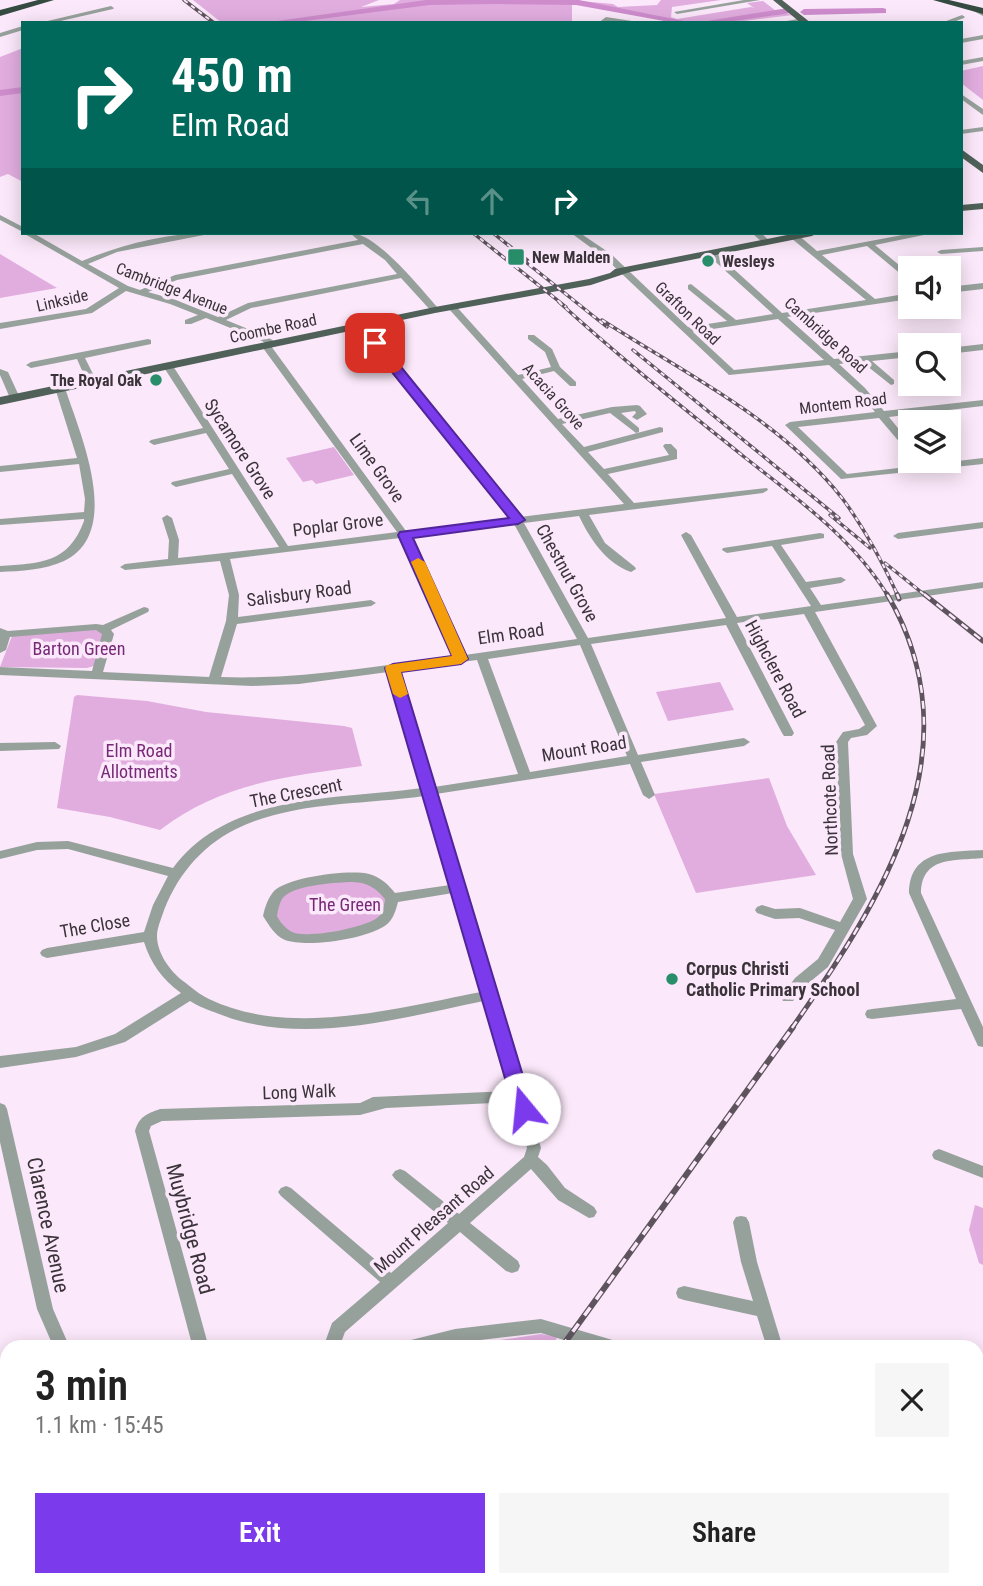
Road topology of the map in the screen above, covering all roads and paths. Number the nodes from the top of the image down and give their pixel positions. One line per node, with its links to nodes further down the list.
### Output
1 (34, 0): 10 (highway)
2 (48, 0): 10 (highway)
3 (757, 0): 11 (street)
4 (777, 0): 13 (main road)
5 (930, 0): 9 (highway)
6 (938, 0): 9 (highway)
7 (953, 0): 9 (highway)
8 (111, 8): 12 (street)
9 (974, 10): 14 (street)
10 (0, 11)
11 (677, 12)
12 (51, 21)
13 (805, 21)
14 (949, 21)
15 (21, 29): 16 (street)
16 (0, 36)
17 (983, 37): 18 (street)
18 (963, 40)
19 (983, 59): 20 (street)
20 (963, 63)
21 (963, 98): 22 (street)
22 (983, 113)
23 (983, 129): 24 (street)
24 (963, 132)
25 (963, 154): 26 (main road)
26 (983, 170)
27 (983, 206): 28 (main road)
28 (963, 208)
29 (0, 217): 30 (street, Cambridge Avenue)
30 (21, 230)
31 (30, 235): 46 (street, Cambridge Avenue)
32 (193, 235): 46 (street)
33 (357, 235): 39 (street)
34 (578, 235): 48 (street, Grafton Road)
35 (758, 235): 40 (street)
36 (800, 235): 38 (main road, Coombe Road)
37 (913, 235): 41 (street)
38 (794, 236): 40 (main road, Coombe Road); 45 (street)
39 (365, 241): 49 (street); 54 (street)
40 (767, 242): 44 (main road, Coombe Road)
41 (868, 243): 45 (street); 47 (street)
42 (983, 249): 43 (street)
43 (940, 252)
44 (712, 254): 48 (main road, Coombe Road); 60 (street, Cambridge Road)
45 (817, 256): 56 (street)
46 (81, 264): 52 (street, Cambridge Avenue)
47 (898, 269)
48 (625, 272): 57 (main road, Coombe Road); 66 (street, Grafton Road)
49 (403, 275): 58 (street); 62 (street)
50 (983, 286): 53 (street)
51 (691, 287): 63 (street)
52 (125, 288): 54 (street, Cambridge Avenue); 64 (street, Linkside)
53 (961, 289)
54 (139, 293): 59 (street, Cambridge Avenue)
55 (898, 298): 56 (street)
56 (873, 301): 60 (street)
57 (452, 307): 58 (main road, Coombe Road); 81 (street, Acacia Grove)
58 (435, 310): 65 (main road, Coombe Road)
59 (207, 315): 61 (street); 62 (street, Cambridge Avenue)
60 (780, 315): 63 (street); 76 (street, Cambridge Road)
61 (186, 320): 67 (street)
62 (219, 320): 70 (street, Cambridge Avenue)
63 (732, 321): 66 (street)
64 (0, 326)
65 (361, 326): 70 (main road, Coombe Road); 113 (street, Chestnut Grove)
66 (686, 330): 76 (street, Grafton Road)
67 (194, 332)
68 (531, 337): 79 (street)
69 (148, 342): 74 (street)
70 (269, 345): 78 (main road, Coombe Road); 116 (street, Lime Grove)
71 (983, 347): 72 (street)
72 (961, 350)
73 (898, 355): 75 (street)
74 (80, 356): 77 (street); 82 (street)
75 (864, 359): 76 (street); 83 (street)
76 (832, 362): 90 (street, Cambridge Road)
77 (32, 365)
78 (168, 366): 82 (main road, Coombe Road); 93 (street, Sycamore Grove)
79 (556, 368): 81 (street); 84 (street)
80 (0, 372): 86 (street)
81 (517, 378): 92 (street, Acacia Grove)
82 (92, 382): 85 (main road, Coombe Road)
83 (891, 382)
84 (573, 384)
85 (60, 388): 86 (main road, Coombe Road); 100 (street)
86 (15, 398): 87 (main road, Coombe Road)
87 (0, 401)
88 (983, 403): 90 (street, Montem Road)
89 (615, 411): 91 (street); 92 (street); 94 (street)
90 (883, 414): 96 (street, Cambridge Road); 103 (street, Montem Road)
91 (637, 417)
92 (556, 422): 99 (street, Acacia Grove)
93 (208, 430): 97 (street); 105 (street, Sycamore Grove)
94 (636, 430)
95 (660, 430): 99 (street)
96 (898, 433)
97 (154, 442)
98 (668, 446): 106 (street)
99 (582, 451): 106 (street, Acacia Grove)
100 (82, 461): 104 (street); 111 (street)
101 (983, 461): 102 (street)
102 (961, 462)
103 (898, 468)
104 (0, 469)
105 (234, 471): 107 (street); 121 (street, Sycamore Grove)
106 (601, 473): 109 (street, Acacia Grove)
107 (176, 484)
108 (762, 490): 109 (street, Poplar Grove)
109 (631, 506): 110 (street, Poplar Grove)
110 (583, 513): 113 (street, Poplar Grove); 127 (street)
111 (90, 515): 114 (street); 126 (street)
112 (167, 519): 124 (street)
113 (518, 520): 116 (street, Poplar Grove); 138 (street, Chestnut Grove)
114 (0, 522)
115 (983, 525): 118 (street)
116 (404, 535): 121 (street, Poplar Grove); 141 (street, Lime Grove)
117 (686, 535): 134 (street, Highclere Road)
118 (898, 536)
119 (820, 537): 120 (street)
120 (775, 543): 122 (street); 130 (street)
121 (285, 550): 123 (street, Poplar Grove)
122 (727, 550)
123 (224, 557): 124 (street, Poplar Grove); 135 (street)
124 (173, 563): 125 (street, Poplar Grove)
125 (125, 567)
126 (0, 569)
127 (631, 569)
128 (841, 580): 130 (street)
129 (983, 585): 132 (street, Elm Road)
130 (804, 586): 132 (street)
131 (371, 603): 135 (street, Salisbury Road)
132 (813, 609): 134 (street, Elm Road); 160 (street, Northcote Road)
133 (144, 610): 136 (street)
134 (732, 620): 138 (street, Elm Road); 146 (street, Highclere Road)
135 (232, 621): 145 (street)
136 (104, 628): 137 (street); 144 (street)
137 (3, 632): 139 (street)
138 (584, 641): 140 (street, Elm Road); 150 (street, Chestnut Grove)
139 (0, 650)
140 (481, 656): 141 (street, Elm Road); 151 (street)
141 (461, 659): 142 (street, Elm Road)
142 (393, 668): 145 (street, Elm Road); 152 (street)
143 (0, 671): 144 (street, Elm Road)
144 (97, 674): 145 (street, Elm Road)
145 (214, 680)
146 (788, 733)
147 (744, 742): 150 (street, Mount Road)
148 (55, 746): 149 (street)
149 (0, 747)
150 (634, 759): 151 (street, Mount Road); 153 (street, Chestnut Grove)
151 (525, 775): 152 (street, Mount Road)
152 (429, 791): 156 (street, The Crescent); 157 (street)
153 (649, 796)
154 (983, 854): 166 (street)
155 (0, 855): 156 (street)
156 (174, 873): 161 (street, The Crescent)
157 (458, 888): 158 (street); 163 (street)
158 (392, 898): 158 (street)
159 (762, 910): 160 (street)
160 (844, 928): 165 (street, Northcote Road)
161 (150, 936): 162 (street, The Close); 164 (street)
162 (47, 953)
163 (490, 995): 164 (street); 170 (street)
164 (187, 996): 169 (street)
165 (788, 997)
166 (964, 1003): 167 (street); 168 (street)
167 (872, 1014)
168 (983, 1042)
169 (0, 1062)
170 (520, 1096): 172 (street, Long Walk); 174 (street)
171 (1, 1114): 185 (street, Clarence Avenue)
172 (145, 1122): 186 (street, Muybridge Road)
173 (939, 1155): 175 (street)
174 (530, 1160): 178 (street); 180 (street, Mount Pleasant Road)
175 (983, 1172)
176 (400, 1175): 180 (street)
177 (286, 1192): 182 (street)
178 (589, 1212)
179 (741, 1222): 184 (street)
180 (461, 1224): 181 (street); 182 (street, Mount Pleasant Road)
181 (512, 1266)
182 (391, 1282): 187 (street, Mount Pleasant Road)
183 (684, 1293): 184 (street)
184 (762, 1310): 190 (street)
185 (59, 1340)
186 (199, 1340)
187 (334, 1340)
188 (444, 1340): 189 (street)
189 (591, 1340)
190 (772, 1340)

